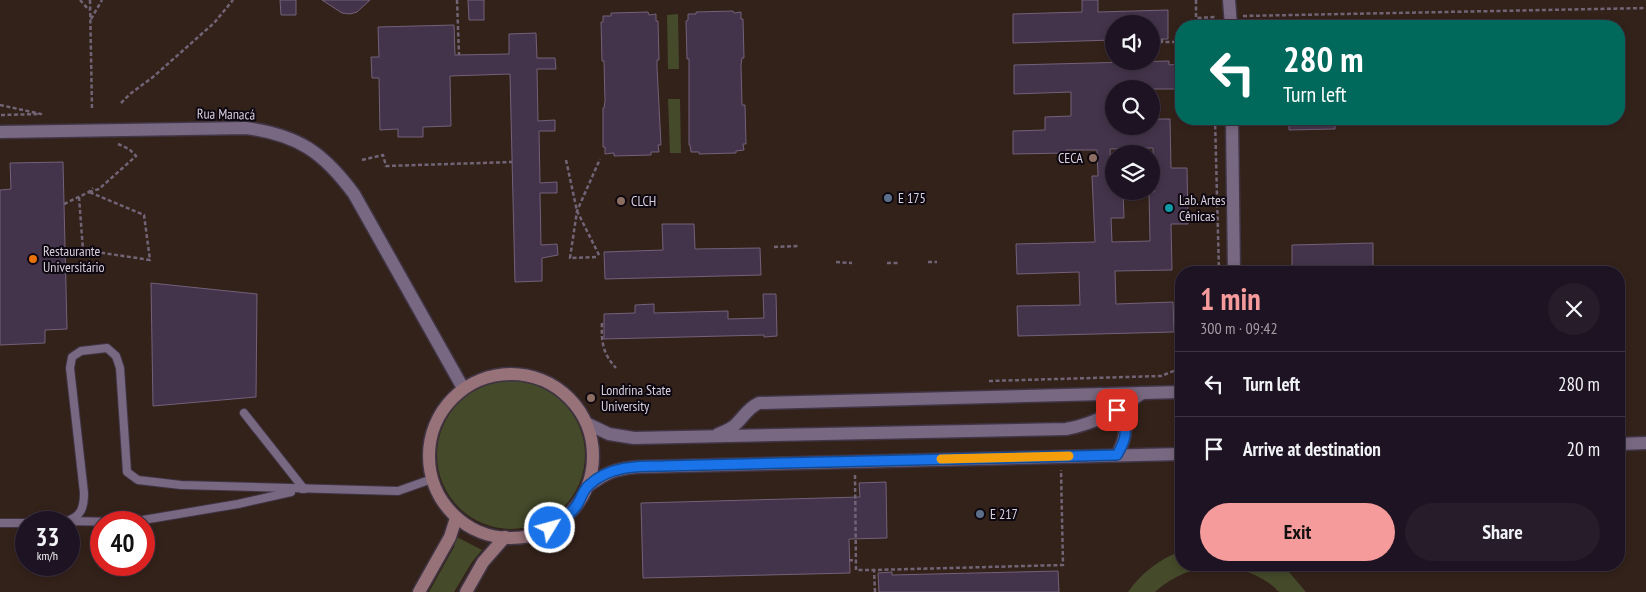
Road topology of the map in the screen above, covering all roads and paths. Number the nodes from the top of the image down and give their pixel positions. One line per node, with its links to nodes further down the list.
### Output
1 (80, 0): 9 (path)
2 (90, 0): 9 (path)
3 (102, 0): 11 (path)
4 (233, 0): 17 (path)
5 (458, 0): 16 (path)
6 (1196, 0): 10 (path)
7 (1229, 0): 12 (street)
8 (1646, 8): 13 (path)
9 (90, 11): 11 (path)
10 (1216, 17)
11 (90, 20): 19 (path)
12 (1234, 20)
13 (1266, 20)
14 (1162, 39): 15 (path)
15 (1175, 42)
16 (459, 55)
17 (121, 103)
18 (0, 105): 20 (path)
19 (92, 110)
20 (0, 115)
21 (1215, 125): 42 (path)
22 (1232, 125): 43 (street)
23 (0, 132): 48 (street, Rua Manacá)
24 (112, 141): 30 (path)
25 (600, 159): 33 (path)
26 (362, 160): 28 (path)
27 (566, 160): 33 (path)
28 (512, 162)
29 (93, 188): 30 (path)
30 (89, 192): 31 (path); 31 (path)
31 (79, 197): 32 (path)
32 (64, 204)
33 (577, 211): 33 (path)
34 (799, 246): 35 (path)
35 (774, 247)
36 (836, 262): 39 (path)
37 (928, 262): 38 (path)
38 (937, 262)
39 (852, 263)
40 (887, 263): 41 (path)
41 (899, 263)
42 (1219, 266)
43 (1234, 266)
44 (602, 323): 45 (path)
45 (616, 368)
46 (1175, 370): 47 (path)
47 (989, 381)
48 (463, 388): 54 (street); 62 (street)
49 (1175, 392): 50 (street)
50 (1142, 393): 51 (street); 52 (street)
51 (1099, 394): 52 (street); 55 (street)
52 (1117, 410): 55 (street); 59 (street)
53 (244, 413): 64 (lane)
54 (588, 424): 55 (street); 63 (street)
55 (712, 436)
56 (1646, 443): 57 (street)
57 (1625, 444)
58 (1175, 454): 59 (street)
59 (1117, 455): 63 (street)
60 (1061, 467): 73 (path)
61 (855, 468): 72 (path)
62 (432, 479): 64 (lane); 67 (street)
63 (588, 486): 70 (street)
64 (304, 489): 65 (lane); 66 (lane)
65 (80, 513)
66 (155, 518)
67 (456, 518): 70 (street); 74 (street)
68 (15, 523): 69 (lane)
69 (0, 524)
70 (505, 537): 75 (street)
71 (849, 560): 72 (path)
72 (856, 561): 73 (path)
73 (874, 570): 76 (path)
74 (419, 592)
75 (466, 592)
76 (875, 592)

